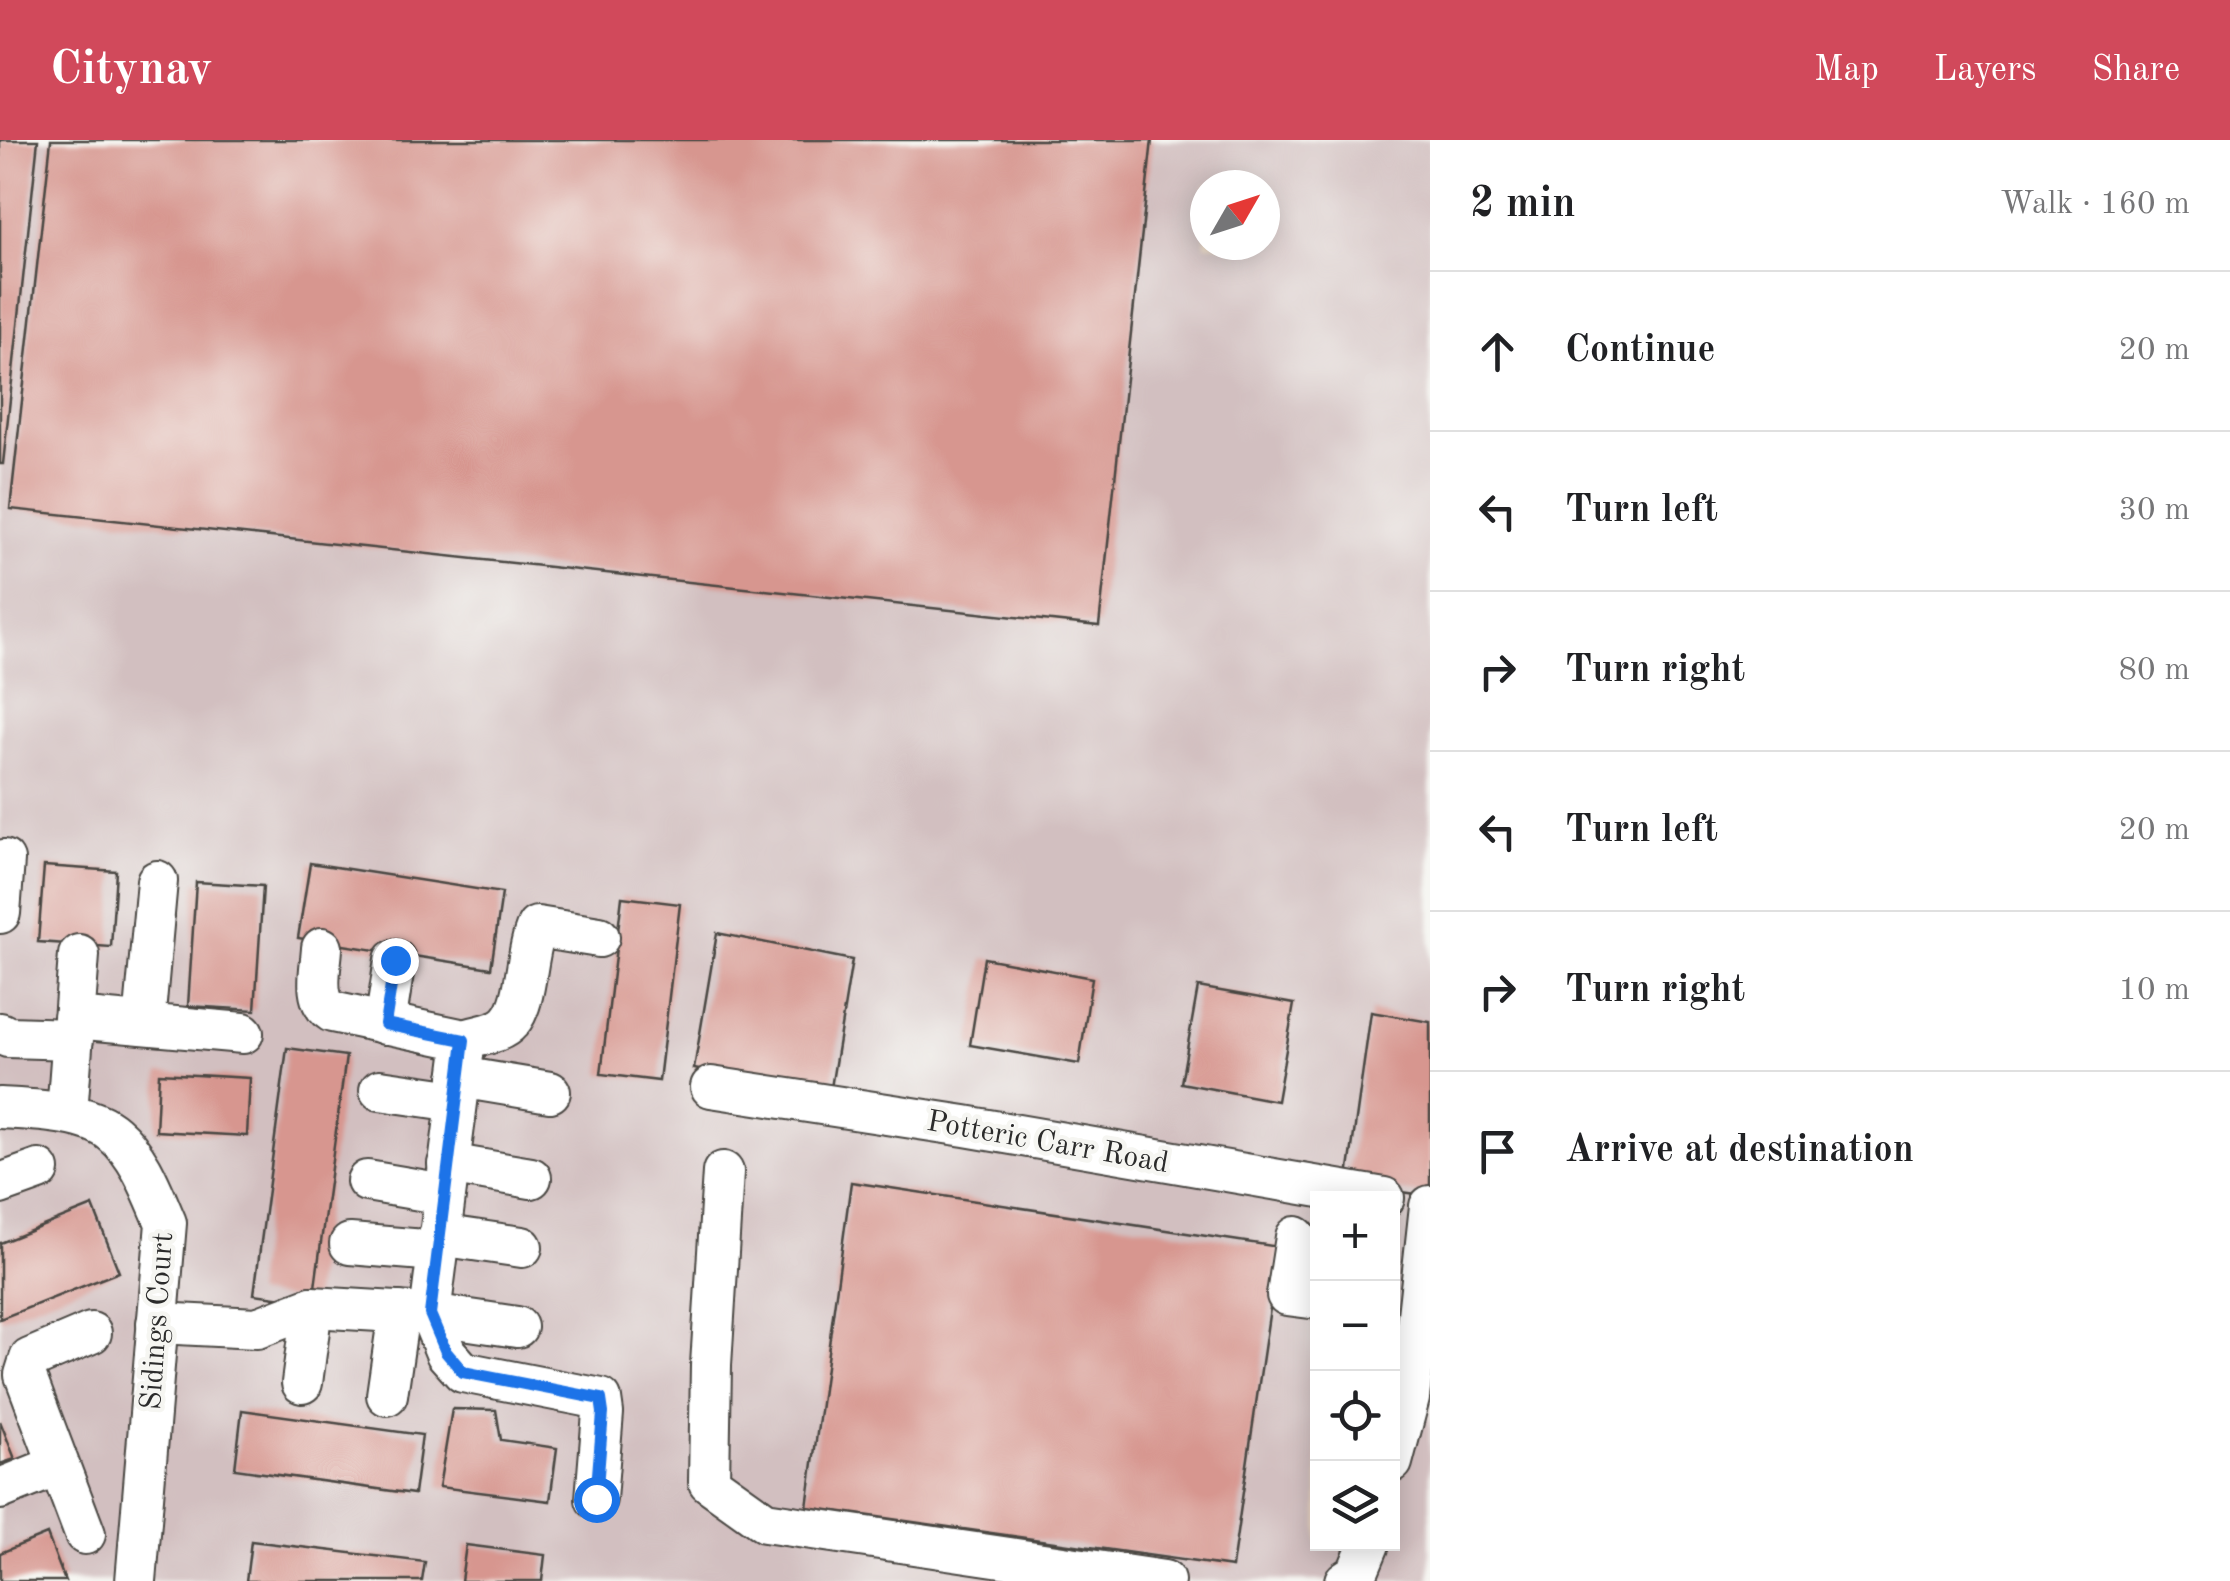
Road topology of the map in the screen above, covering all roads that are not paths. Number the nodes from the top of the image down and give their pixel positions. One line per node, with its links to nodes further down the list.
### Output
1 (4, 860): 3 (street)
2 (157, 881): 8 (street)
3 (0, 913)
4 (599, 937): 13 (street)
5 (322, 948): 9 (street)
6 (79, 955): 10 (street)
7 (395, 960): 9 (street)
8 (144, 1024): 10 (street); 12 (street)
9 (385, 1024): 13 (street)
10 (74, 1028): 11 (street); 18 (street)
11 (0, 1032)
12 (243, 1033)
13 (460, 1073): 15 (street); 16 (street); 22 (street)
14 (711, 1087): 25 (street, Potteric Carr Road)
15 (380, 1090)
16 (550, 1092)
17 (0, 1108): 18 (street, Sidings Court)
18 (67, 1113): 36 (street, Sidings Court)
19 (39, 1170): 24 (street)
20 (723, 1172): 48 (street)
21 (531, 1178): 22 (street)
22 (446, 1179): 23 (street); 29 (street)
23 (367, 1180)
24 (0, 1184)
25 (1343, 1191)
26 (1400, 1201): 27 (street)
27 (1430, 1206): 33 (street)
28 (1296, 1237): 32 (street)
29 (438, 1243): 30 (street); 31 (street); 35 (street)
30 (350, 1244)
31 (522, 1247)
32 (1310, 1298)
33 (1406, 1301): 41 (street)
34 (312, 1307): 35 (street); 36 (street); 39 (street)
35 (414, 1313): 37 (street); 40 (street); 44 (street)
36 (158, 1323): 47 (street, Sidings Court)
37 (517, 1327)
38 (90, 1333): 42 (street)
39 (302, 1383)
40 (386, 1395)
41 (1392, 1461)
42 (57, 1466): 43 (street); 45 (street)
43 (0, 1489)
44 (596, 1499)
45 (85, 1534)
46 (1366, 1551): 49 (street)
47 (136, 1581)
48 (1164, 1581)
49 (1345, 1581)

